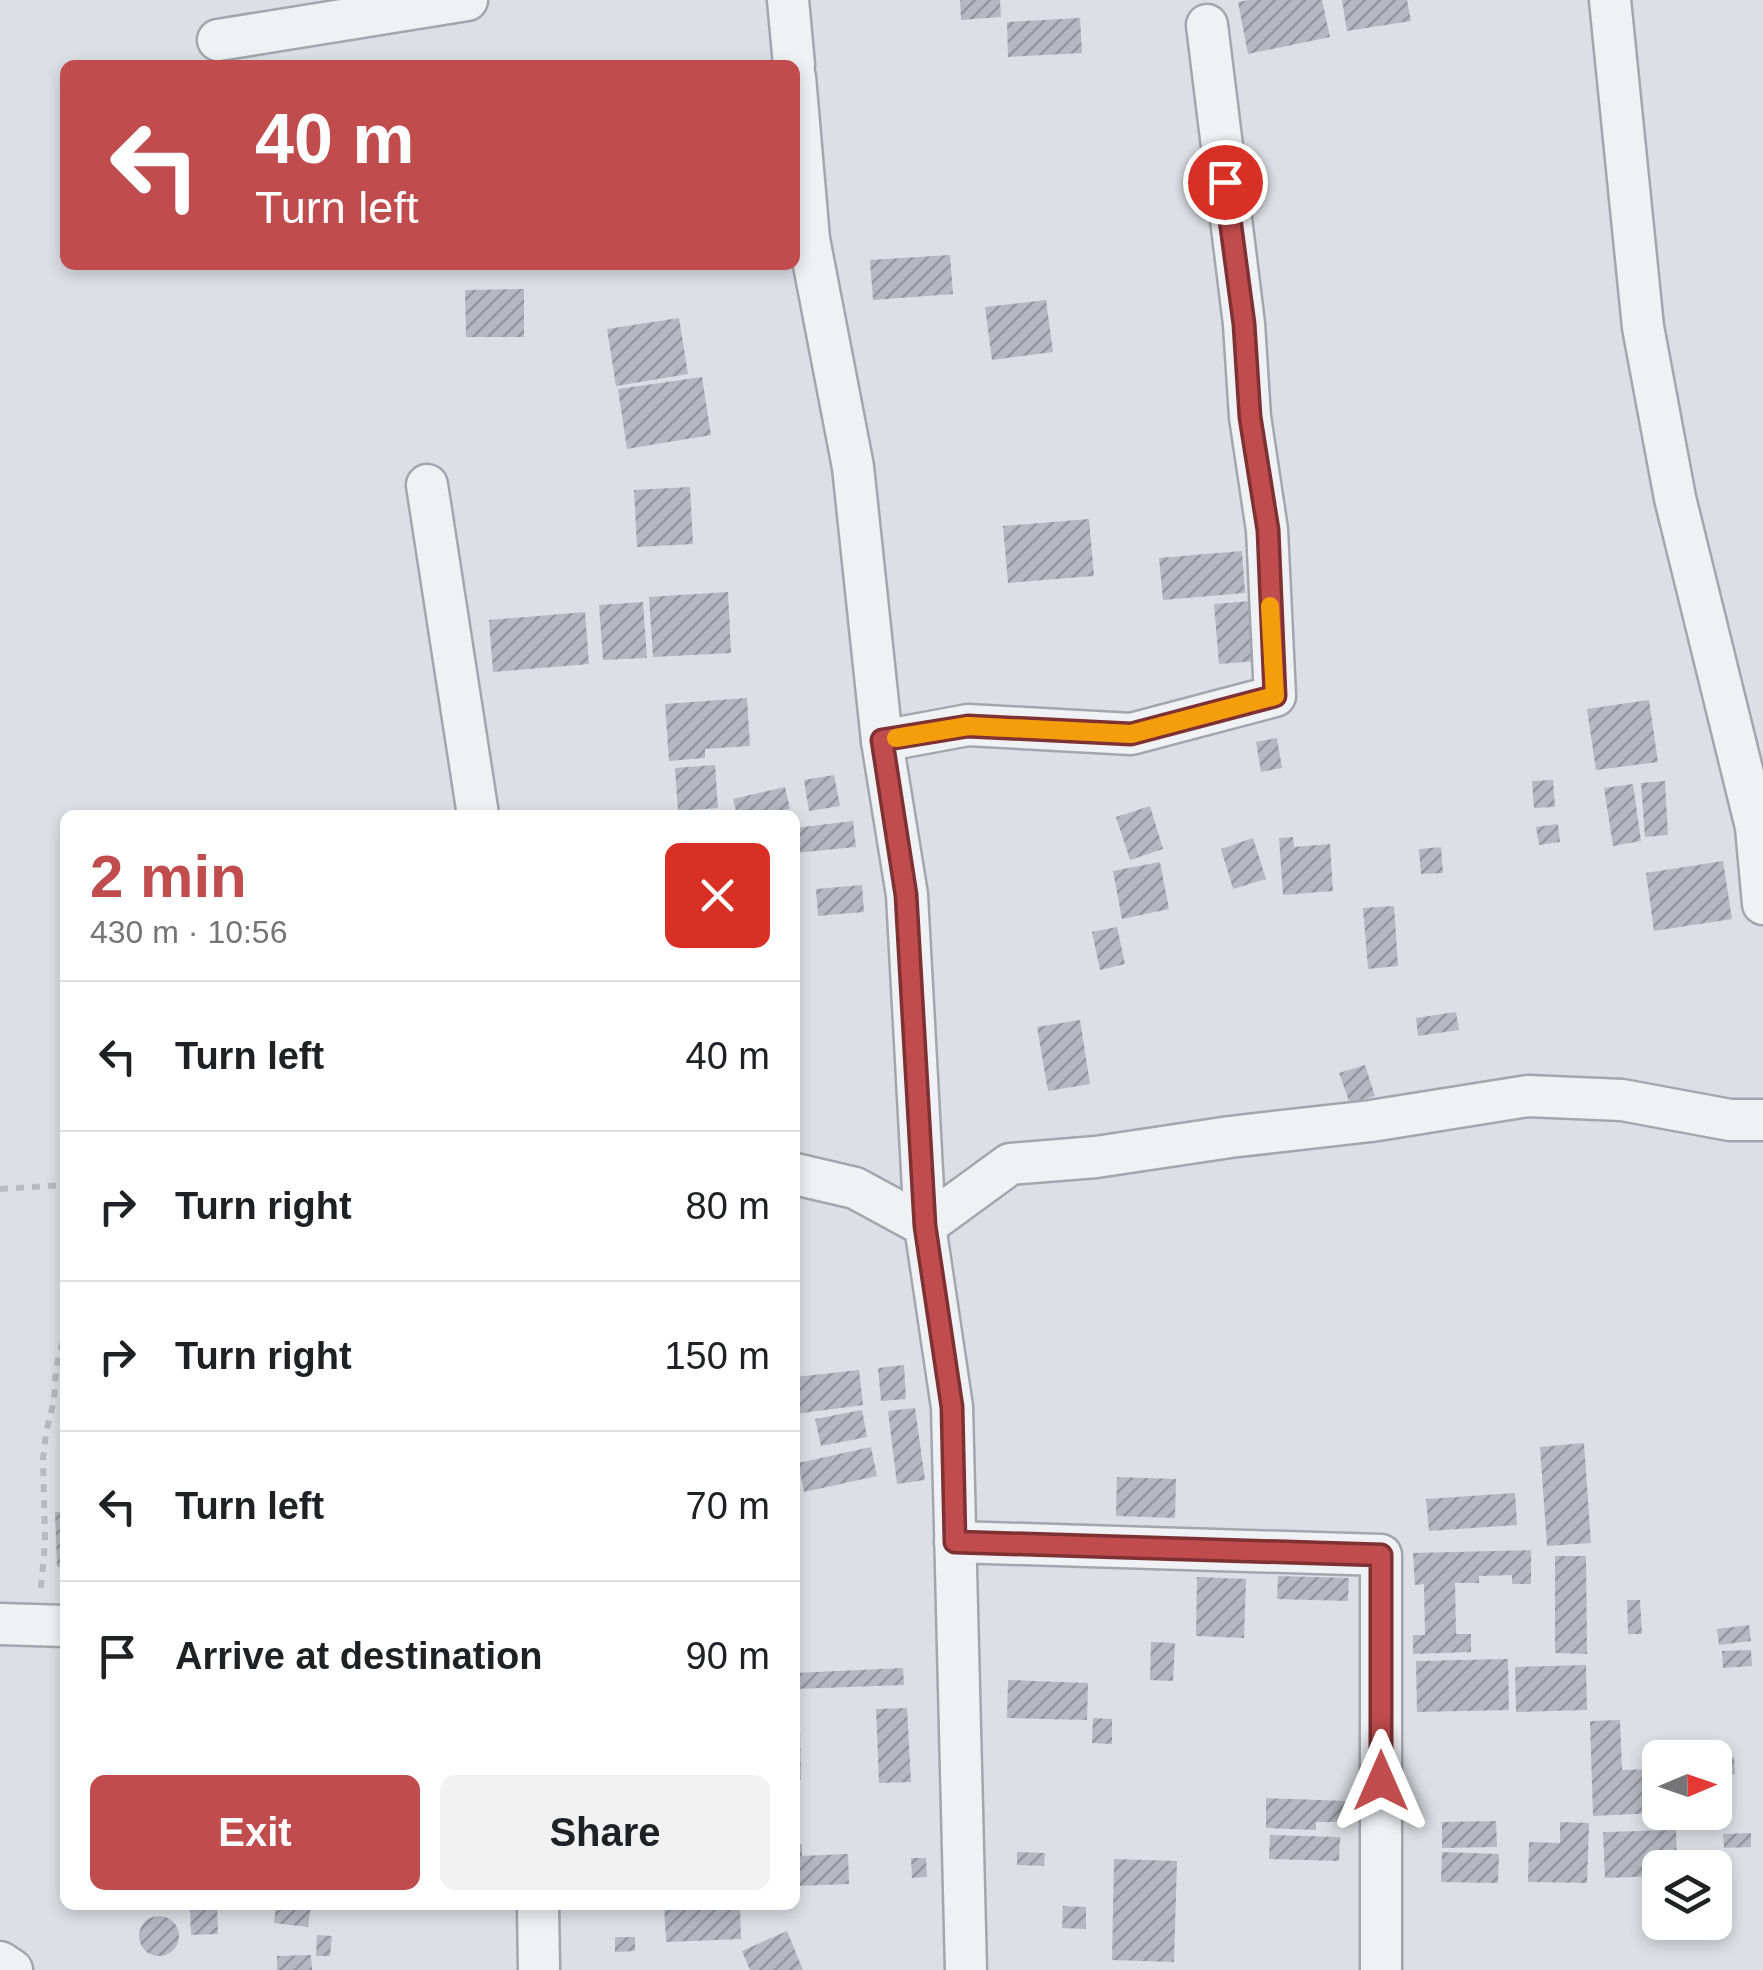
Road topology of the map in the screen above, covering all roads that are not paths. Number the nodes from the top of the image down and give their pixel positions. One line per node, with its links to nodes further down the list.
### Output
1 (467, 0): 5 (street)
2 (788, 0): 6 (street)
3 (1610, 0): 11 (street)
4 (1207, 24): 9 (street)
5 (218, 40)
6 (794, 60)
7 (800, 134): 9 (street)
8 (427, 485): 10 (street)
9 (882, 740): 14 (street)
10 (477, 810)
11 (1763, 904)
12 (1763, 1120): 14 (street)
13 (800, 1175): 14 (street)
14 (925, 1226): 15 (street)
15 (955, 1542): 22 (street); 23 (street)
16 (1, 1624): 17 (street)
17 (60, 1626)
18 (538, 1910): 21 (street)
19 (0, 1962): 20 (street)
20 (12, 1970)
21 (539, 1970)
22 (966, 1970)
23 (1382, 1970)

